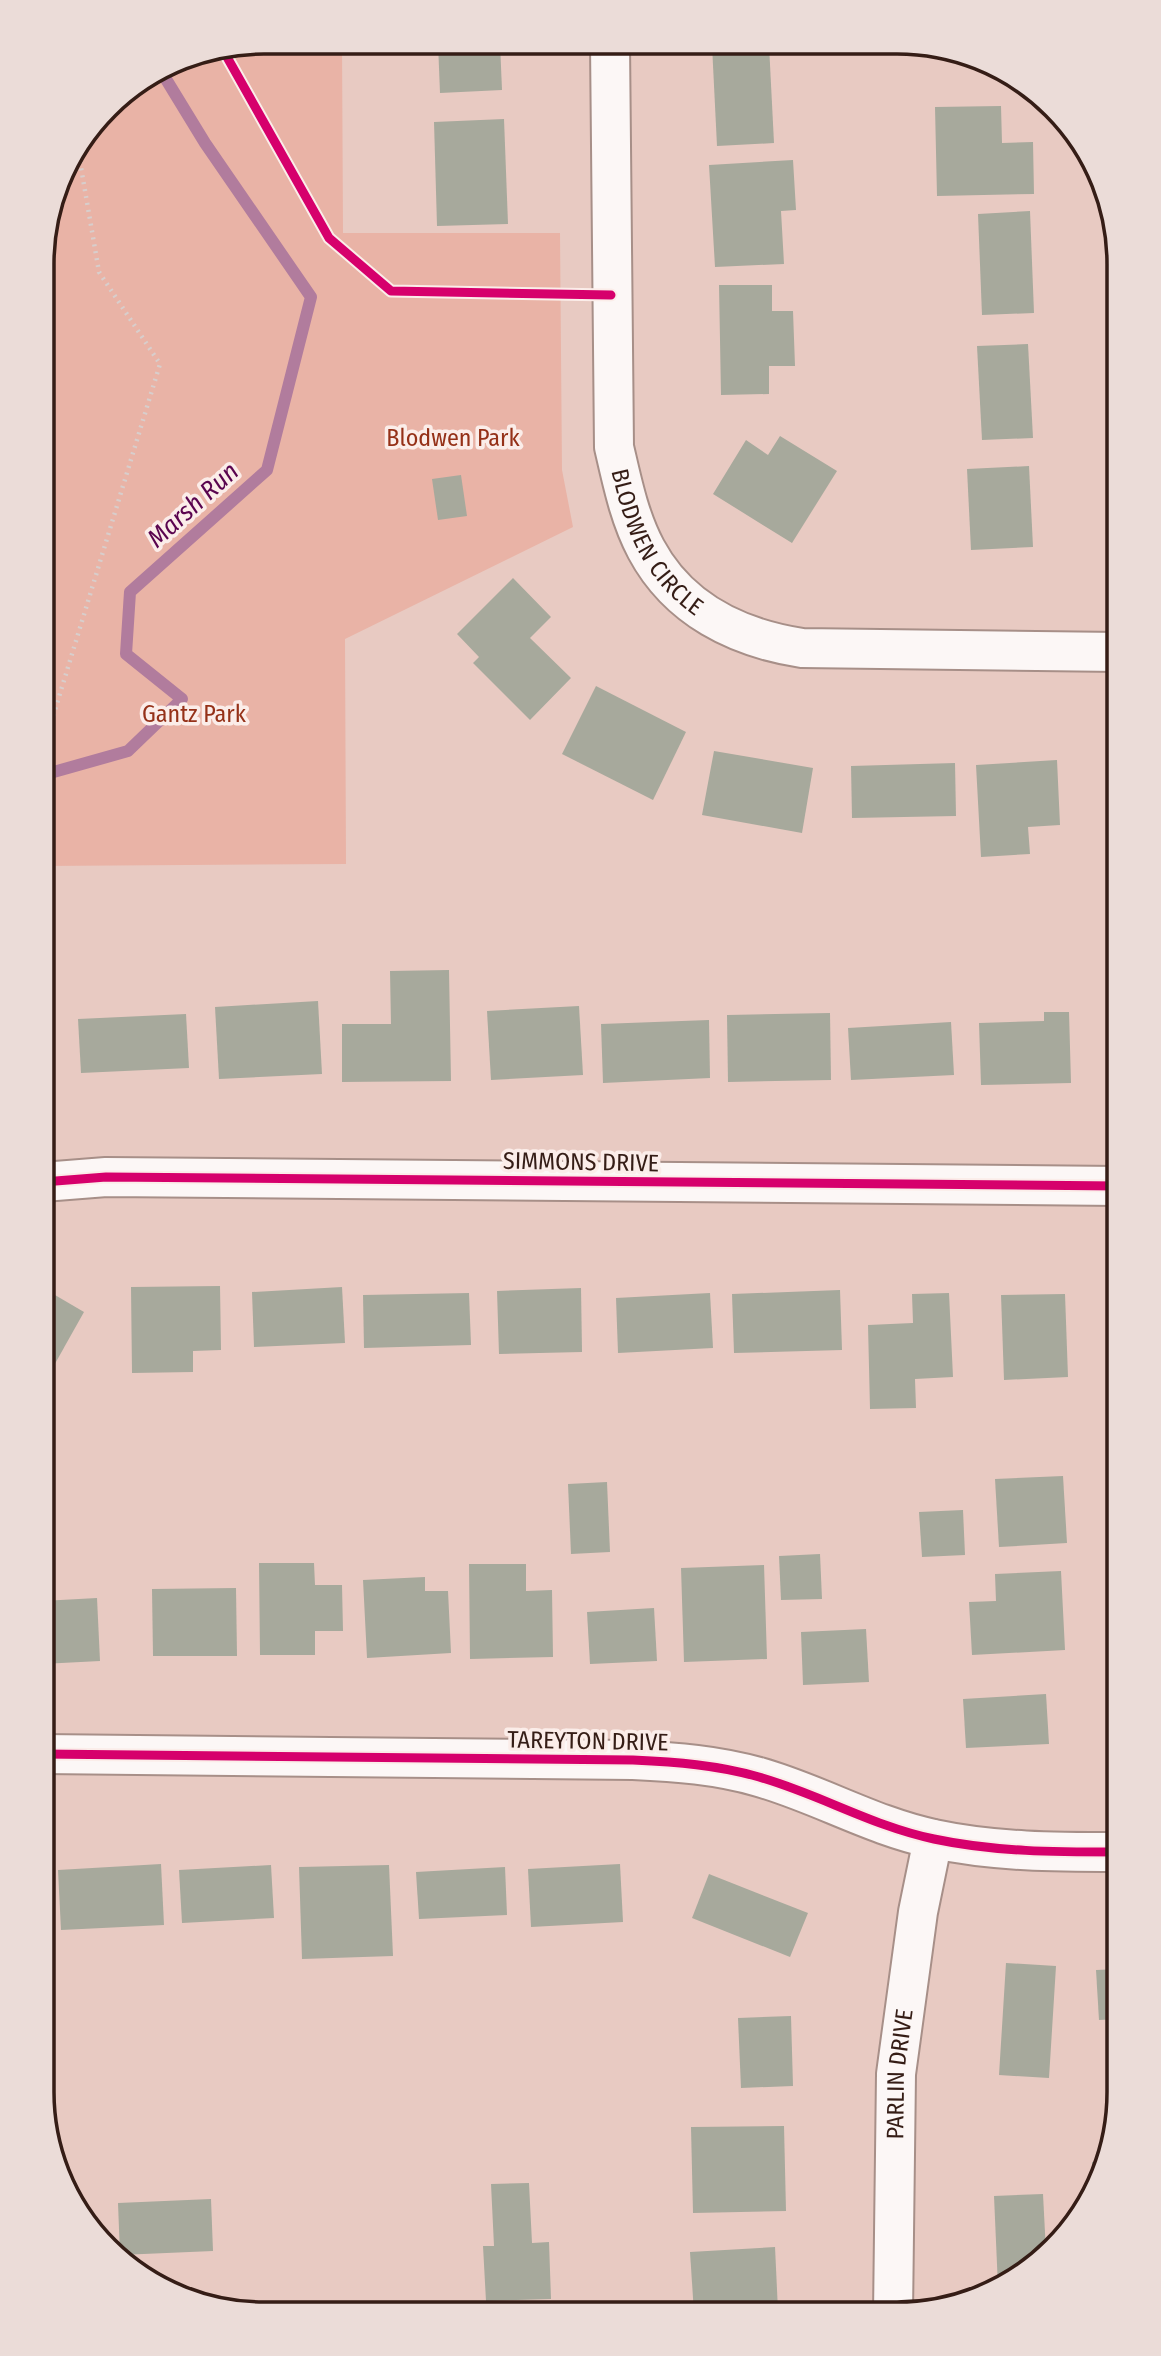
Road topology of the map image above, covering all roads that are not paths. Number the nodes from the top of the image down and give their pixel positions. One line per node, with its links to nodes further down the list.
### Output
1 (610, 54): 2 (street, BLODWEN CIRCLE)
2 (1107, 652)
3 (54, 1181): 4 (street, SIMMONS DRIVE)
4 (1106, 1186)
5 (54, 1754): 6 (street, TAREYTON DRIVE)
6 (933, 1839): 7 (street, TAREYTON DRIVE); 8 (street, PARLIN DRIVE)
7 (1106, 1852)
8 (893, 2302)

